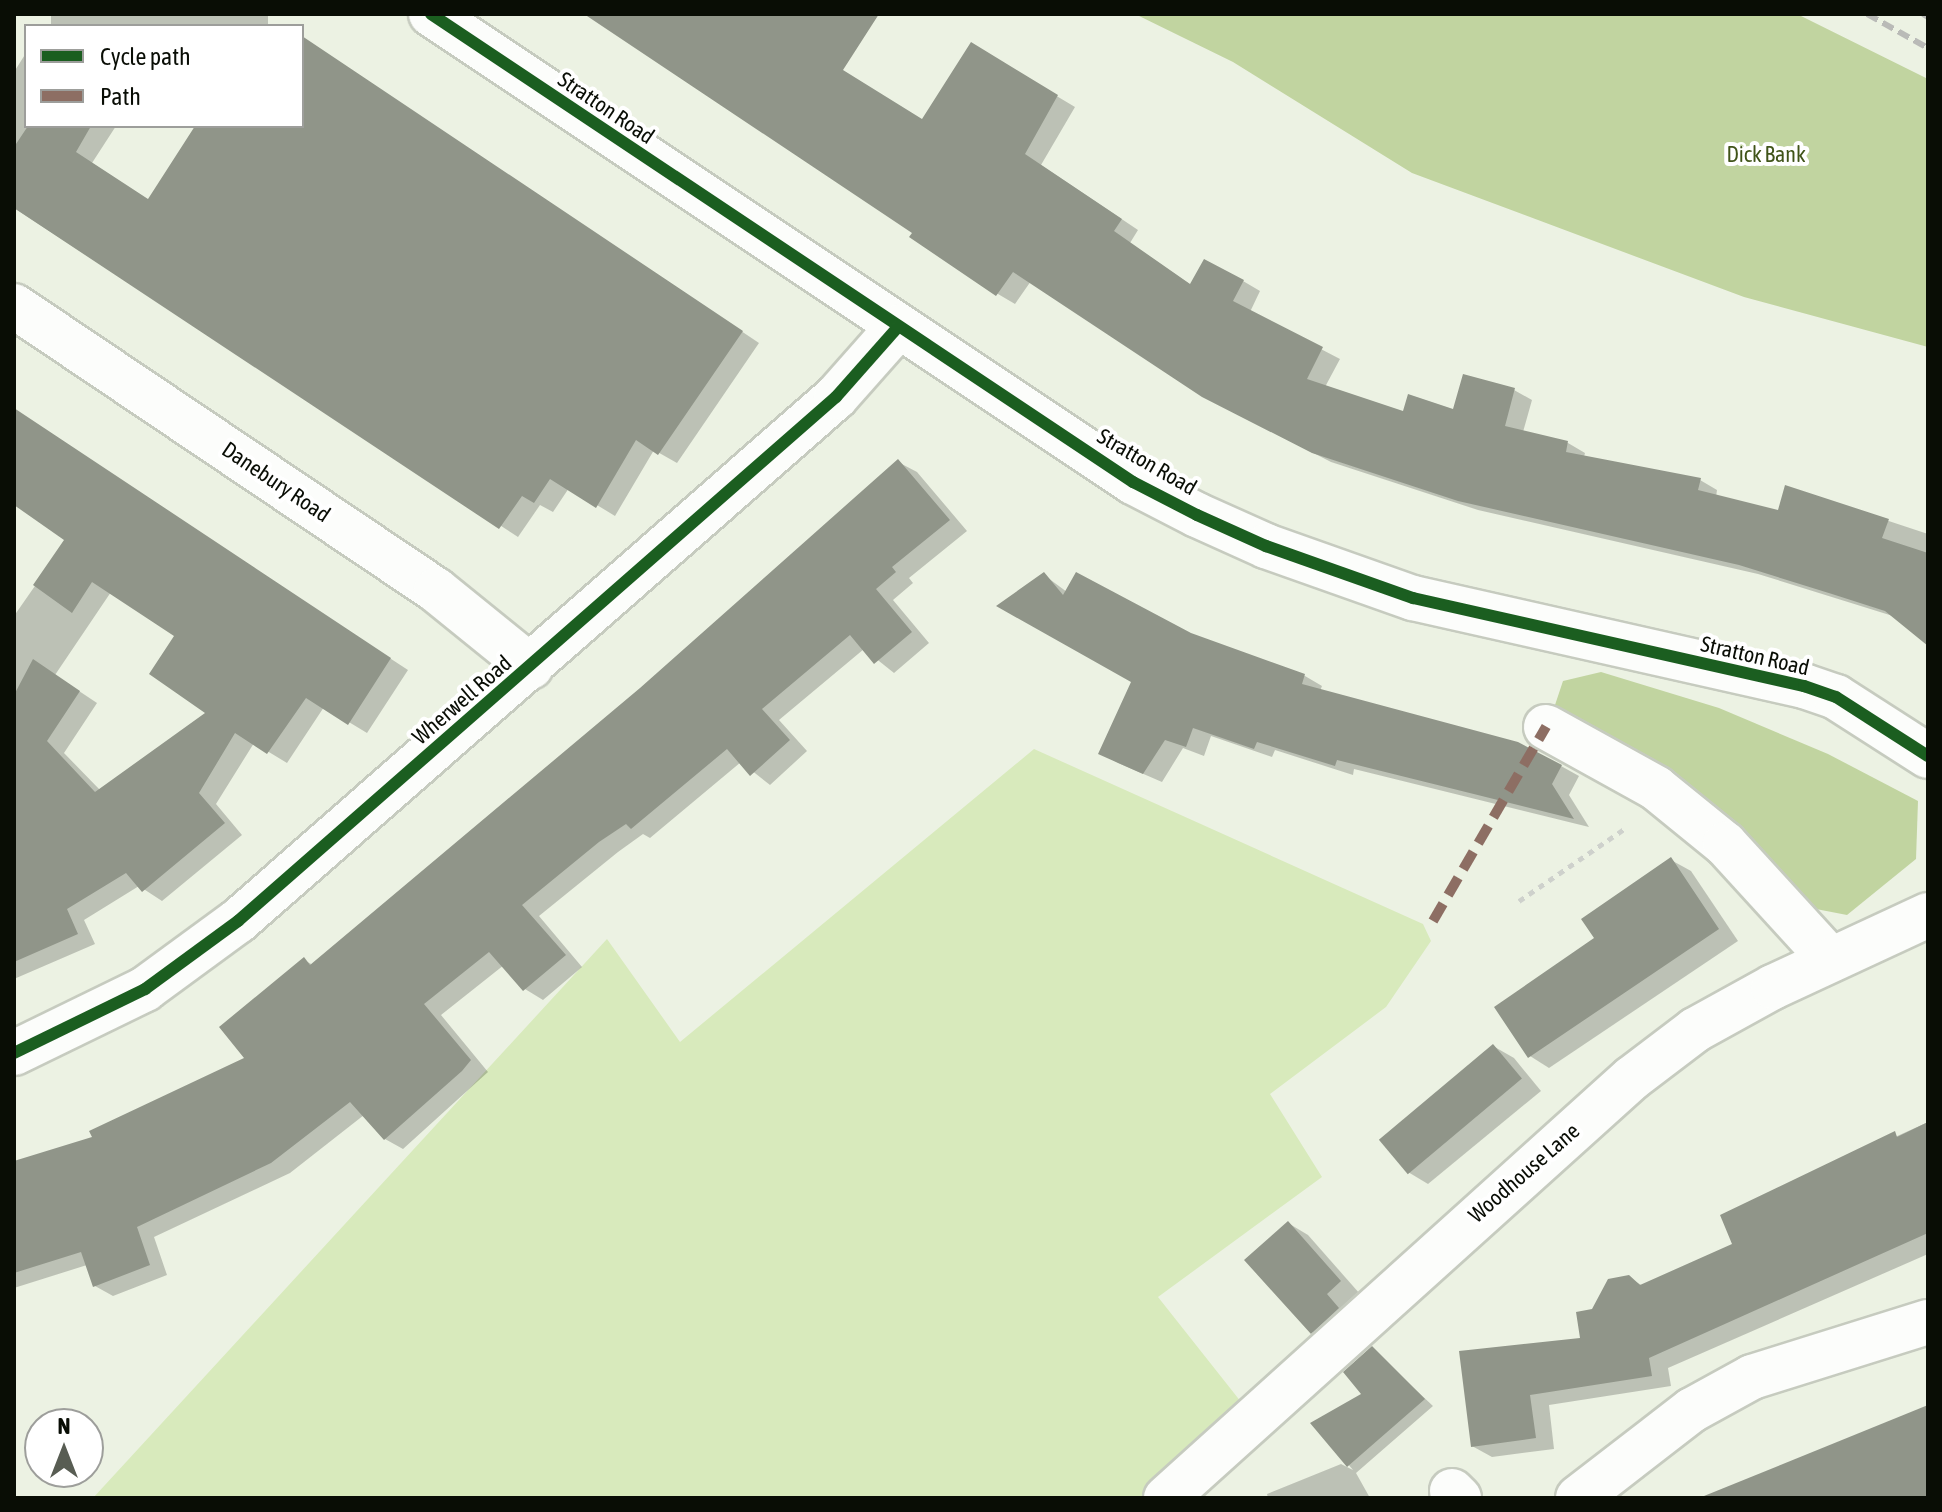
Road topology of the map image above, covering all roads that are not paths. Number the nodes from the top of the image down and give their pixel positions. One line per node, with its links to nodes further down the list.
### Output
1 (431, 14): 3 (street, Stratton Road)
2 (14, 306): 4 (street, Danebury Road)
3 (898, 327): 4 (street, Wherwell Road); 6 (street, Stratton Road)
4 (531, 667): 9 (street, Wherwell Road)
5 (1546, 727): 8 (street)
6 (1928, 756)
7 (1928, 915): 8 (street, Woodhouse Lane)
8 (1830, 959): 11 (street, Woodhouse Lane)
9 (14, 1053)
10 (1928, 1322): 12 (street)
11 (1166, 1498)
12 (1578, 1498)

